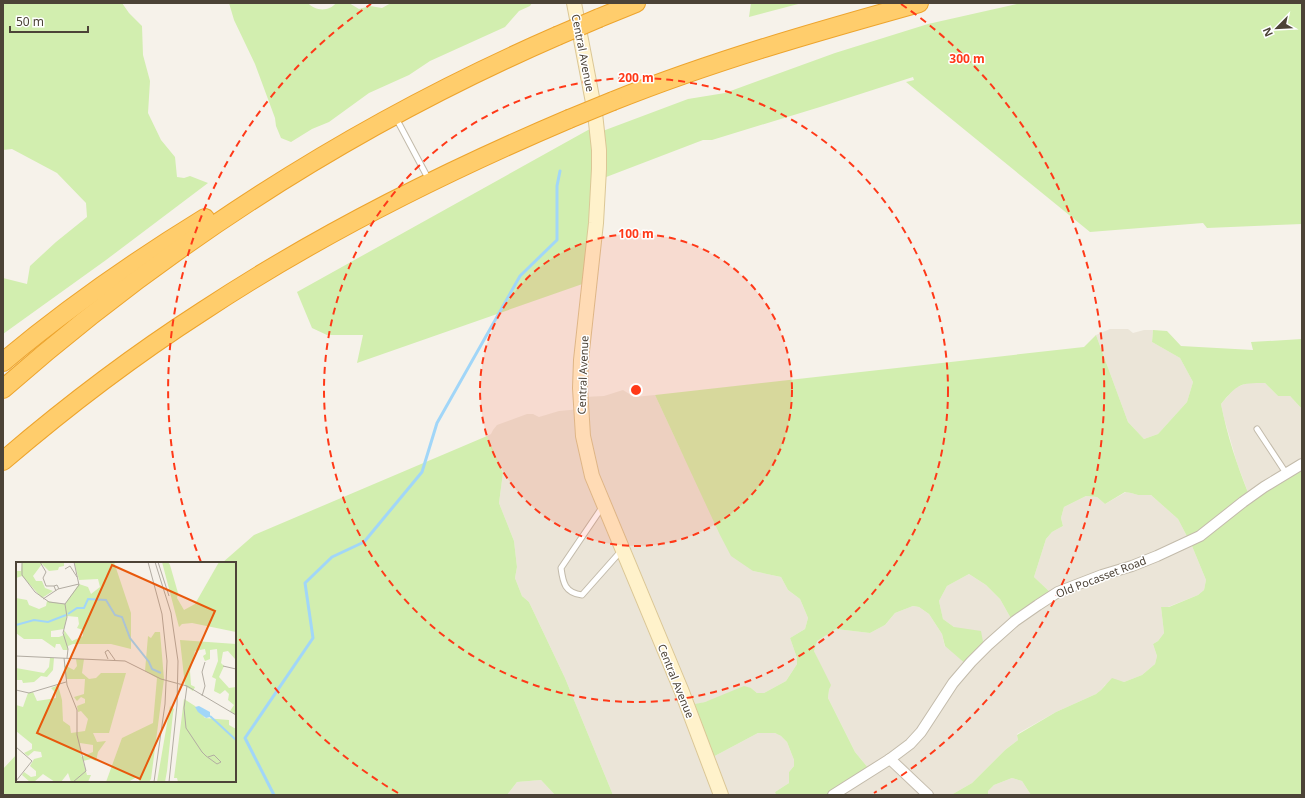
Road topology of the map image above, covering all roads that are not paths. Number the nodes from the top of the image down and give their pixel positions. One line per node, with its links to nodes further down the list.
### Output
1 (574, 3): 13 (street, Central Avenue)
2 (636, 3): 4 (highway, bridge)
3 (919, 3): 6 (highway, bridge)
4 (394, 115): 5 (highway); 6 (lane)
5 (362, 133): 7 (highway); 8 (highway)
6 (430, 183): 10 (highway)
7 (3, 362)
8 (3, 389)
9 (1257, 429): 12 (lane)
10 (3, 461)
11 (1302, 464): 12 (street, Old Pocasset Road)
12 (1286, 473): 15 (street, Old Pocasset Road)
13 (603, 505): 14 (street, Central Avenue); 14 (lane)
14 (622, 550): 16 (street, Central Avenue)
15 (890, 759): 17 (street, Old Pocasset Road); 18 (street)
16 (721, 795)
17 (833, 795)
18 (928, 795)

